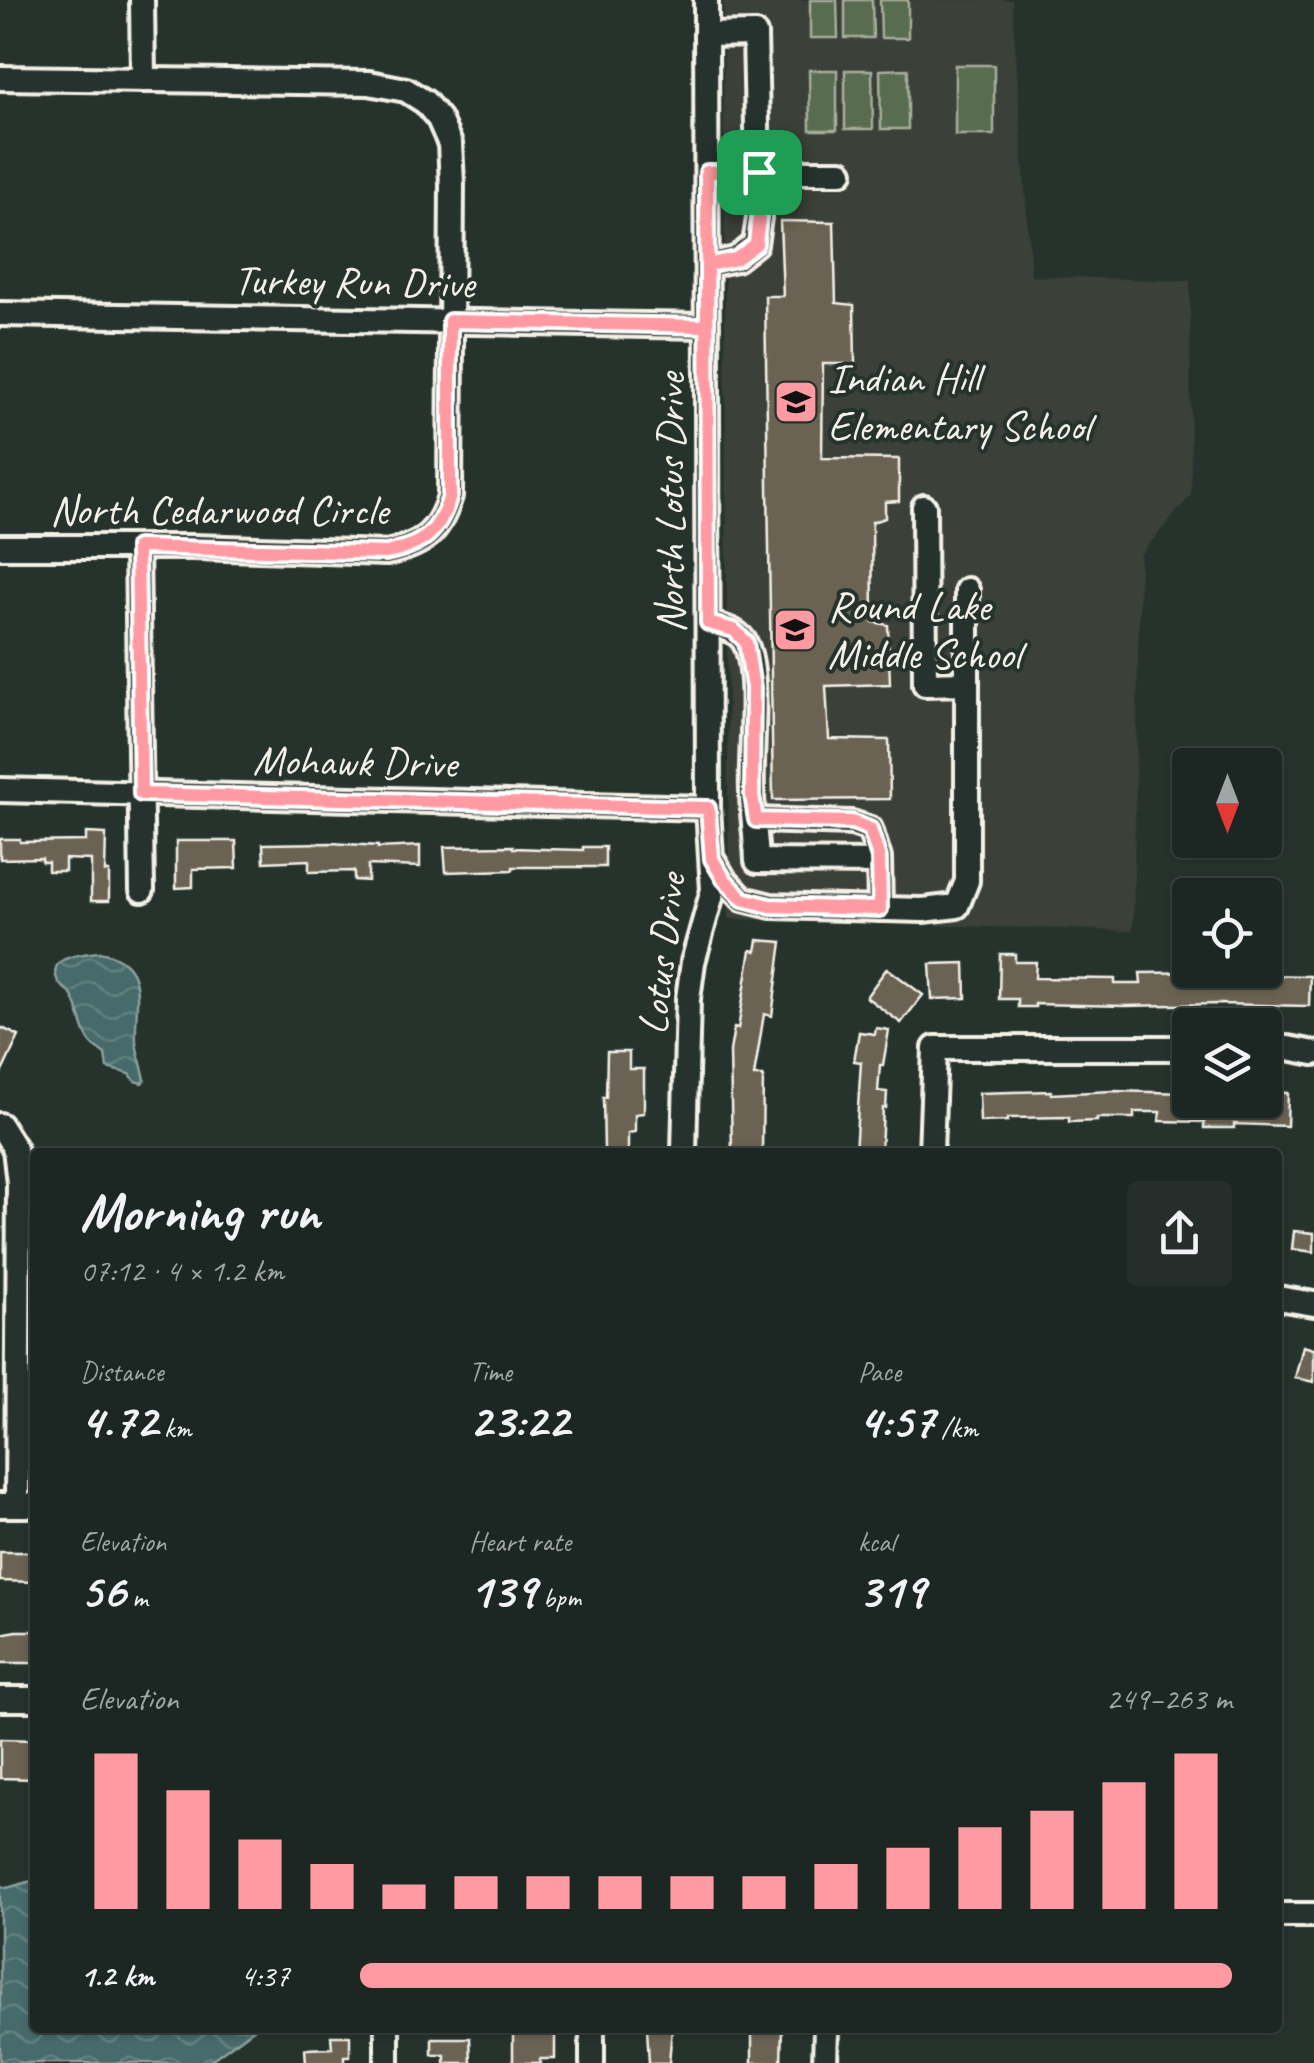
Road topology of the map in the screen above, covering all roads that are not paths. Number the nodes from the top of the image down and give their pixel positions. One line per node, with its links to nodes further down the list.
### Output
1 (142, 0): 5 (street)
2 (706, 0): 3 (street, North Lotus Drive)
3 (706, 35): 6 (street, North Lotus Drive); 7 (street)
4 (0, 78): 5 (street)
5 (143, 80): 11 (street, North Cedarwood Circle)
6 (707, 172): 7 (street); 9 (street, North Lotus Drive)
7 (759, 172): 8 (street); 9 (street)
8 (841, 172)
9 (707, 265): 12 (street, North Lotus Drive)
10 (0, 314): 11 (street, Turkey Run Drive)
11 (450, 321): 12 (street, Turkey Run Drive); 15 (street, North Cedarwood Circle)
12 (707, 326): 17 (street, North Lotus Drive)
13 (924, 507): 18 (street)
14 (0, 547): 15 (street, North Cedarwood Circle)
15 (137, 547): 21 (street)
16 (967, 590): 18 (street)
17 (708, 623): 19 (street, North Lotus Drive); 23 (street)
18 (967, 683): 27 (street)
19 (708, 706): 22 (street, Lotus Drive)
20 (0, 790): 21 (street, Mohawk Drive)
21 (141, 794): 22 (street, Mohawk Drive); 26 (street)
22 (708, 808): 24 (street, Lotus Drive)
23 (756, 820): 25 (street); 25 (street)
24 (712, 859): 27 (street); 32 (street, Lotus Drive)
25 (879, 862): 27 (street)
26 (142, 890)
27 (880, 909)
28 (1172, 1048): 33 (street)
29 (1282, 1048): 30 (street)
30 (1314, 1053)
31 (0, 1124): 36 (street)
32 (684, 1148)
33 (931, 1148)
34 (1282, 1299): 35 (street)
35 (1314, 1304)
36 (17, 1505)
37 (0, 1699): 38 (street)
38 (30, 1700)
39 (1282, 1915): 40 (street)
40 (1314, 1916)
41 (388, 2033): 44 (street)
42 (592, 2033): 45 (street)
43 (826, 2033): 46 (street)
44 (387, 2063)
45 (592, 2063)
46 (825, 2063)

